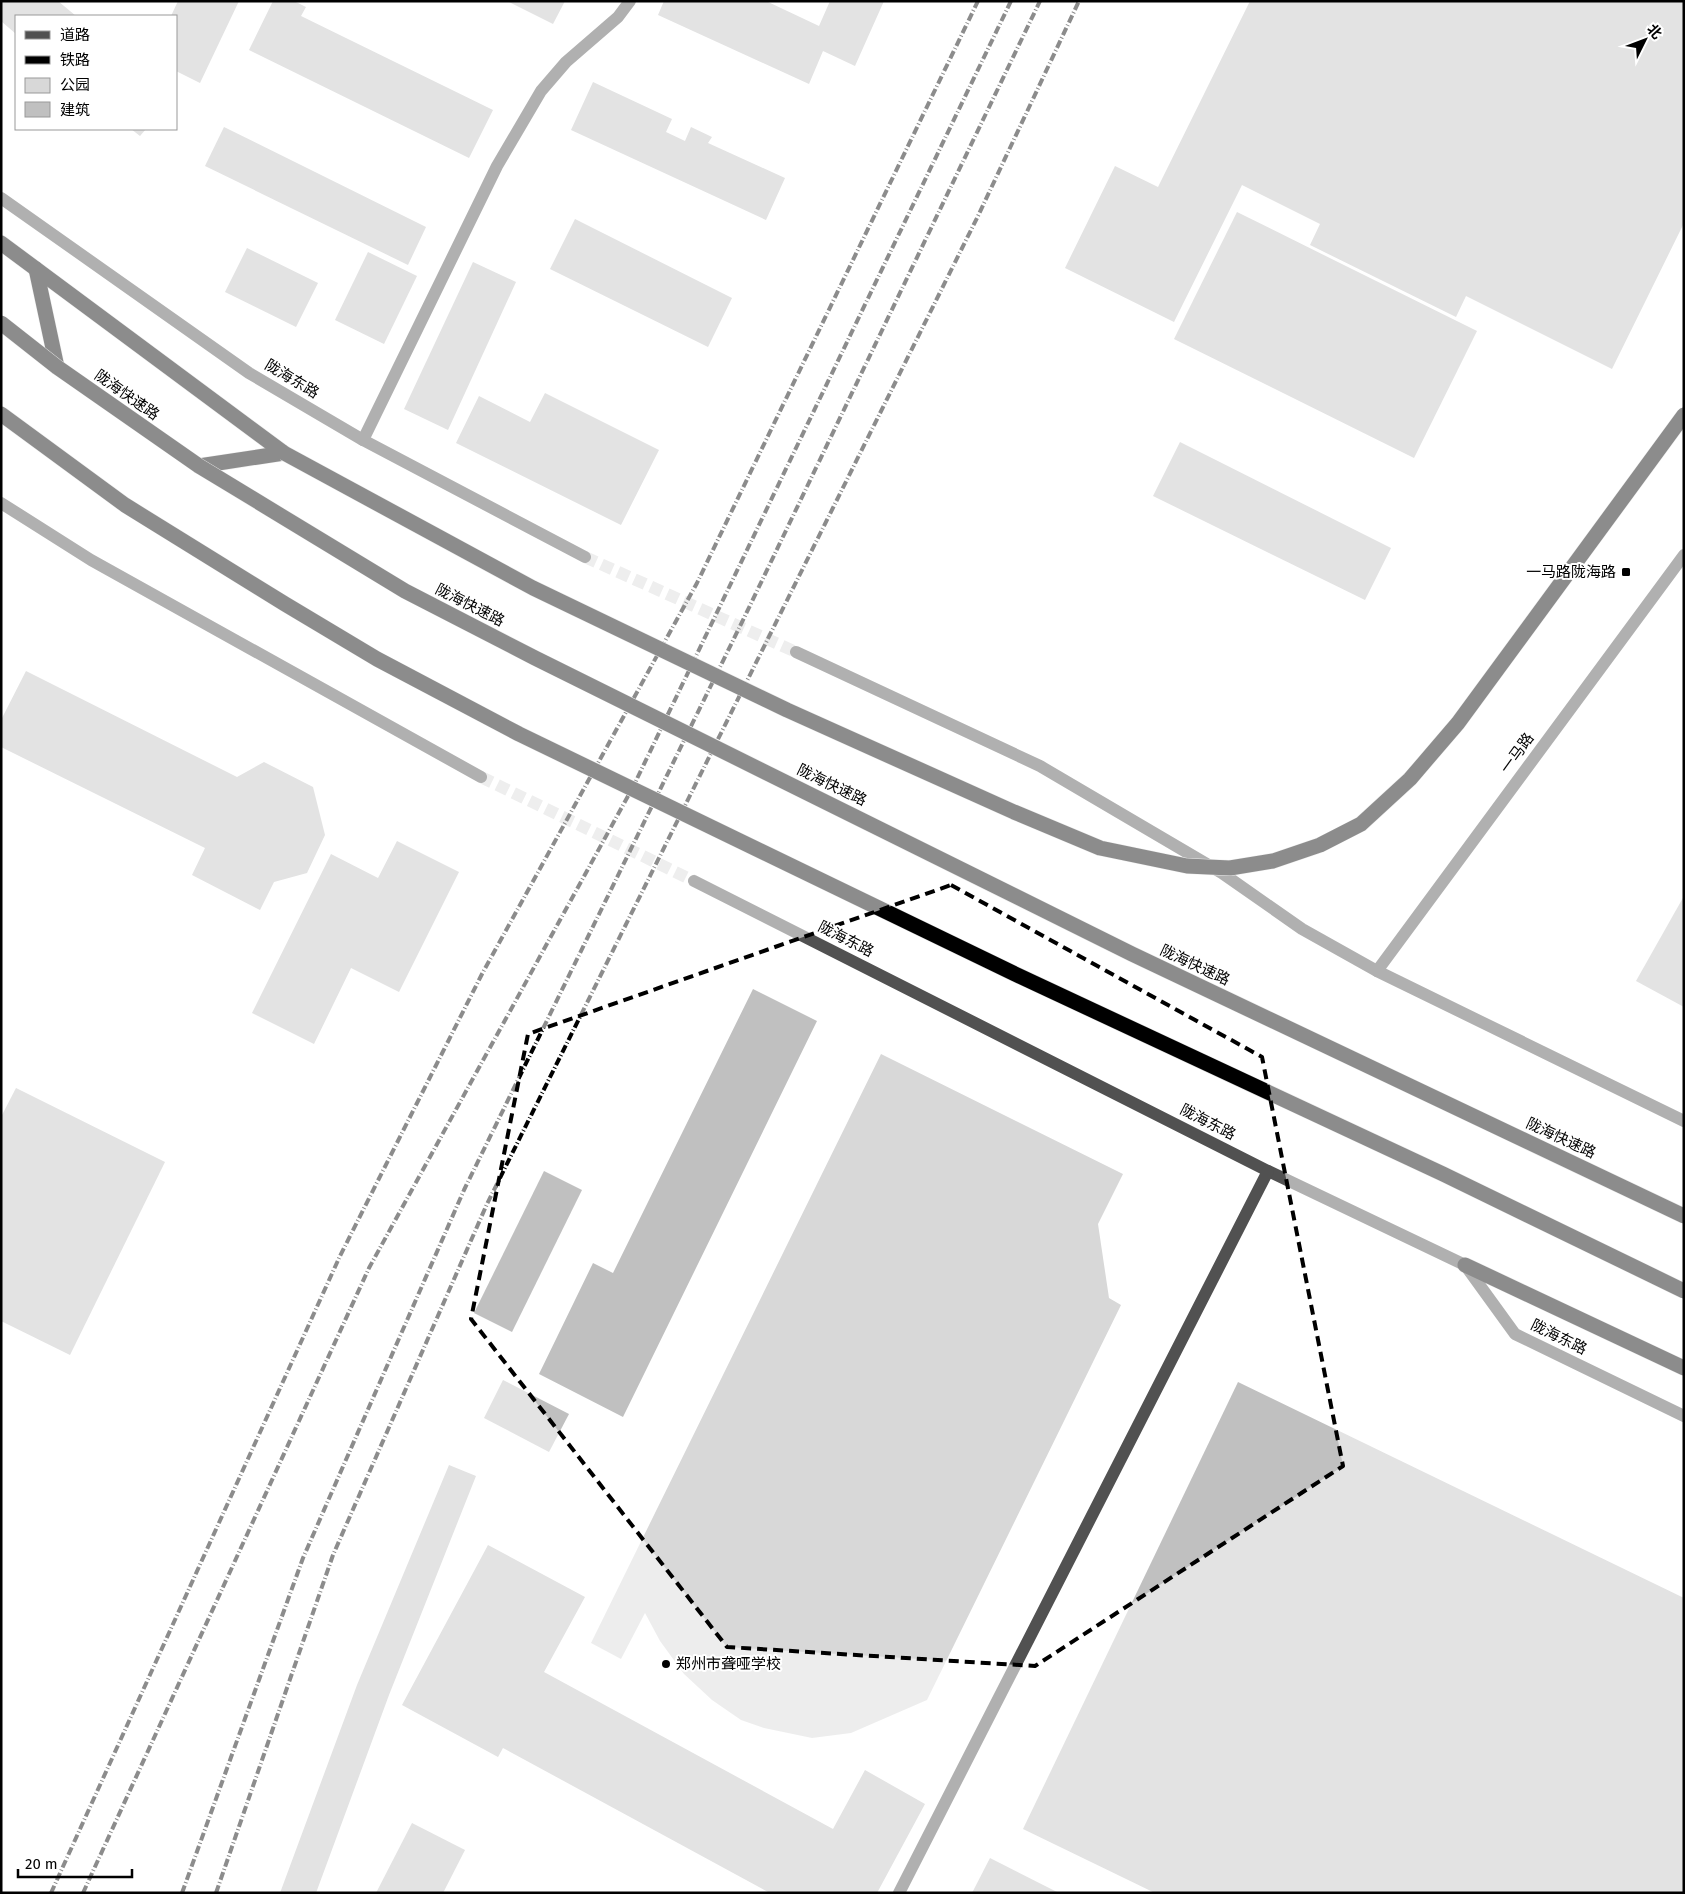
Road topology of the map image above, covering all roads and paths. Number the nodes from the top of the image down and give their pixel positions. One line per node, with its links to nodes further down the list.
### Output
1 (630, 1): 9 (street)
2 (1, 198): 9 (street, 陇海东路)
3 (1, 243): 4 (highway)
4 (36, 269): 6 (highway); 10 (highway)
5 (1, 323): 6 (highway, 陇海快速路, bridge)
6 (57, 367): 11 (highway, 陇海快速路, bridge)
7 (1, 414): 23 (highway, bridge)
8 (1684, 415): 10 (highway, bridge)
9 (363, 440): 14 (street, 陇海东路)
10 (284, 453): 11 (highway)
11 (199, 466): 21 (highway, 陇海快速路, bridge)
12 (1, 503): 16 (street)
13 (1684, 555): 18 (street, 一马路)
14 (585, 557)
15 (796, 652): 18 (street)
16 (481, 777)
17 (694, 881): 20 (street, 陇海东路)
18 (1377, 971): 19 (street)
19 (1684, 1121)
20 (1268, 1170): 22 (street, 陇海东路); 26 (street)
21 (1684, 1216)
22 (1465, 1265): 24 (highway); 25 (street, 陇海东路)
23 (1684, 1291)
24 (1684, 1368)
25 (1684, 1416)
26 (900, 1893)

